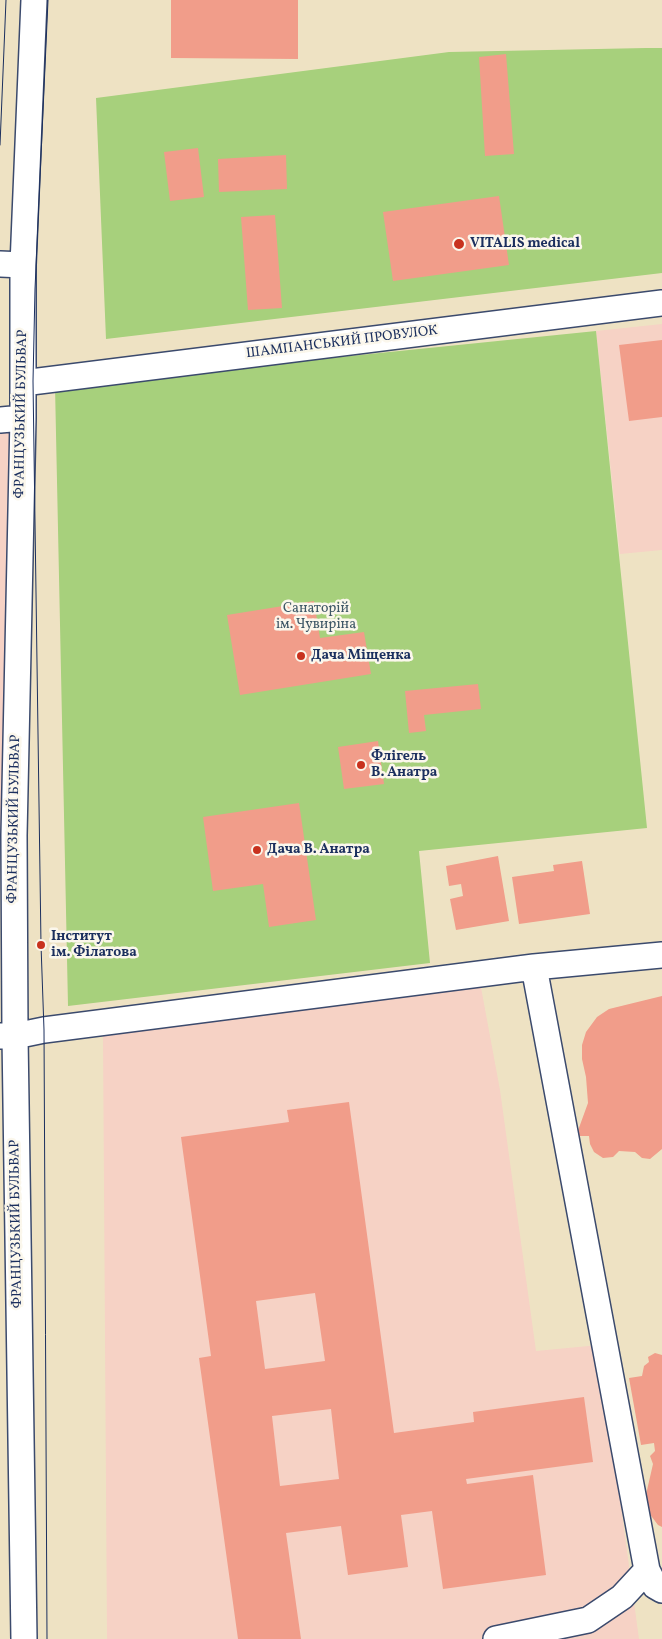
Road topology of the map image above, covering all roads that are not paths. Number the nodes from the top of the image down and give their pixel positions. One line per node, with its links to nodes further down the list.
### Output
1 (34, 0): 2 (street, ФРАНЦУЗЬКИЙ БУЛЬВАР)
2 (11, 264): 4 (street, ФРАНЦУЗЬКИЙ БУЛЬВАР)
3 (662, 303): 4 (street, ШАМПАНСЬКИЙ ПРОВУЛОК)
4 (23, 383): 5 (street, ФРАНЦУЗЬКИЙ БУЛЬВАР)
5 (11, 419): 8 (street, ФРАНЦУЗЬКИЙ БУЛЬВАР)
6 (662, 955): 7 (street)
7 (534, 968): 8 (street); 9 (street)
8 (7, 1036): 11 (street, ФРАНЦУЗЬКИЙ БУЛЬВАР)
9 (647, 1570): 10 (street); 12 (street)
10 (662, 1590)
11 (24, 1639)
12 (496, 1639)

